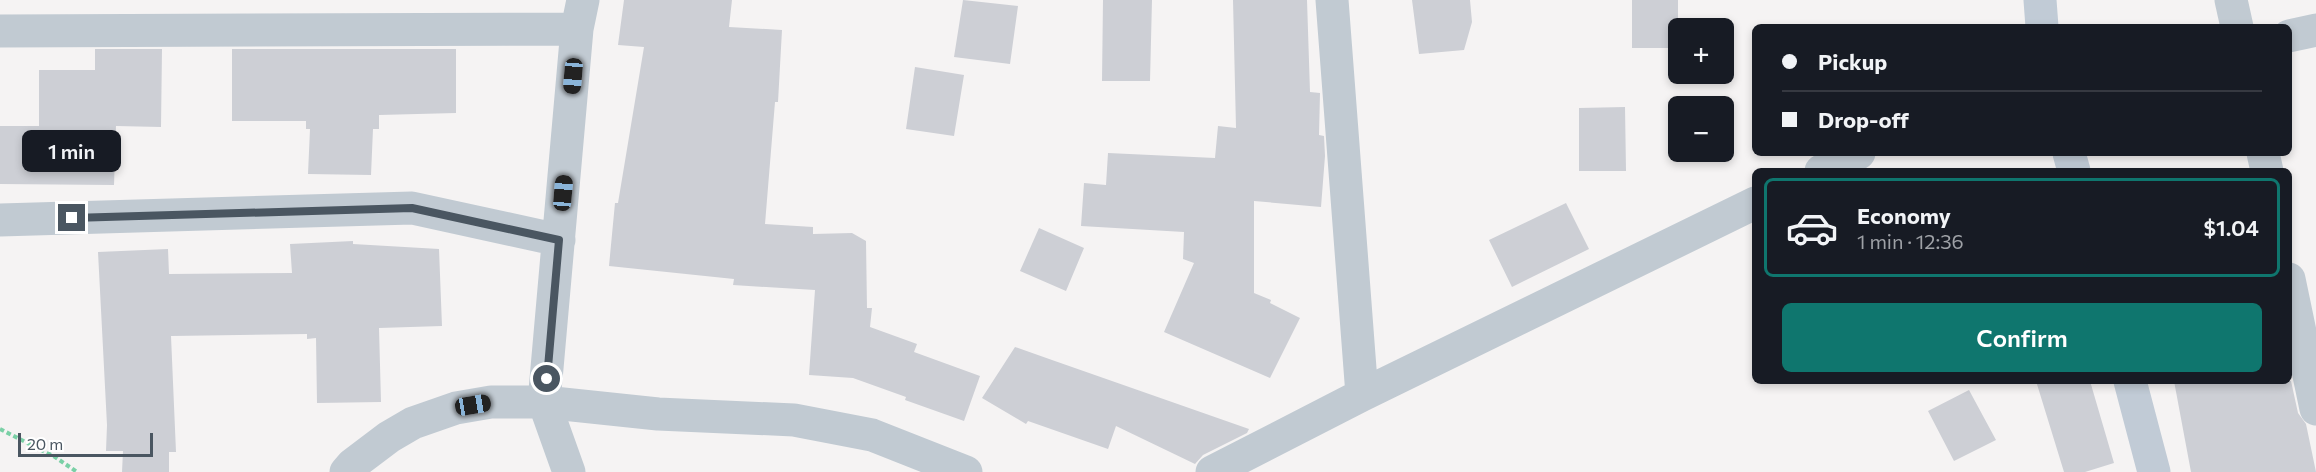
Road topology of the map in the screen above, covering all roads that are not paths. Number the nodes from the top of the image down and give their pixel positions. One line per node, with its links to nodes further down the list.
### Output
1 (1332, 0): 17 (street)
2 (2040, 0): 5 (street)
3 (2231, 0): 6 (street)
4 (580, 14): 8 (street); 14 (street)
5 (2042, 24)
6 (2236, 24)
7 (2316, 30): 9 (street)
8 (0, 31)
9 (2292, 35)
10 (1853, 156): 11 (street)
11 (1827, 168)
12 (1752, 204): 17 (street)
13 (0, 220): 14 (street)
14 (559, 240): 18 (street)
15 (2292, 293): 19 (street)
16 (2131, 384): 24 (street)
17 (1362, 395): 23 (street)
18 (544, 402): 20 (street); 21 (street); 22 (street)
19 (2316, 409)
20 (346, 472)
21 (569, 472)
22 (966, 472)
23 (1212, 472)
24 (2154, 472)

